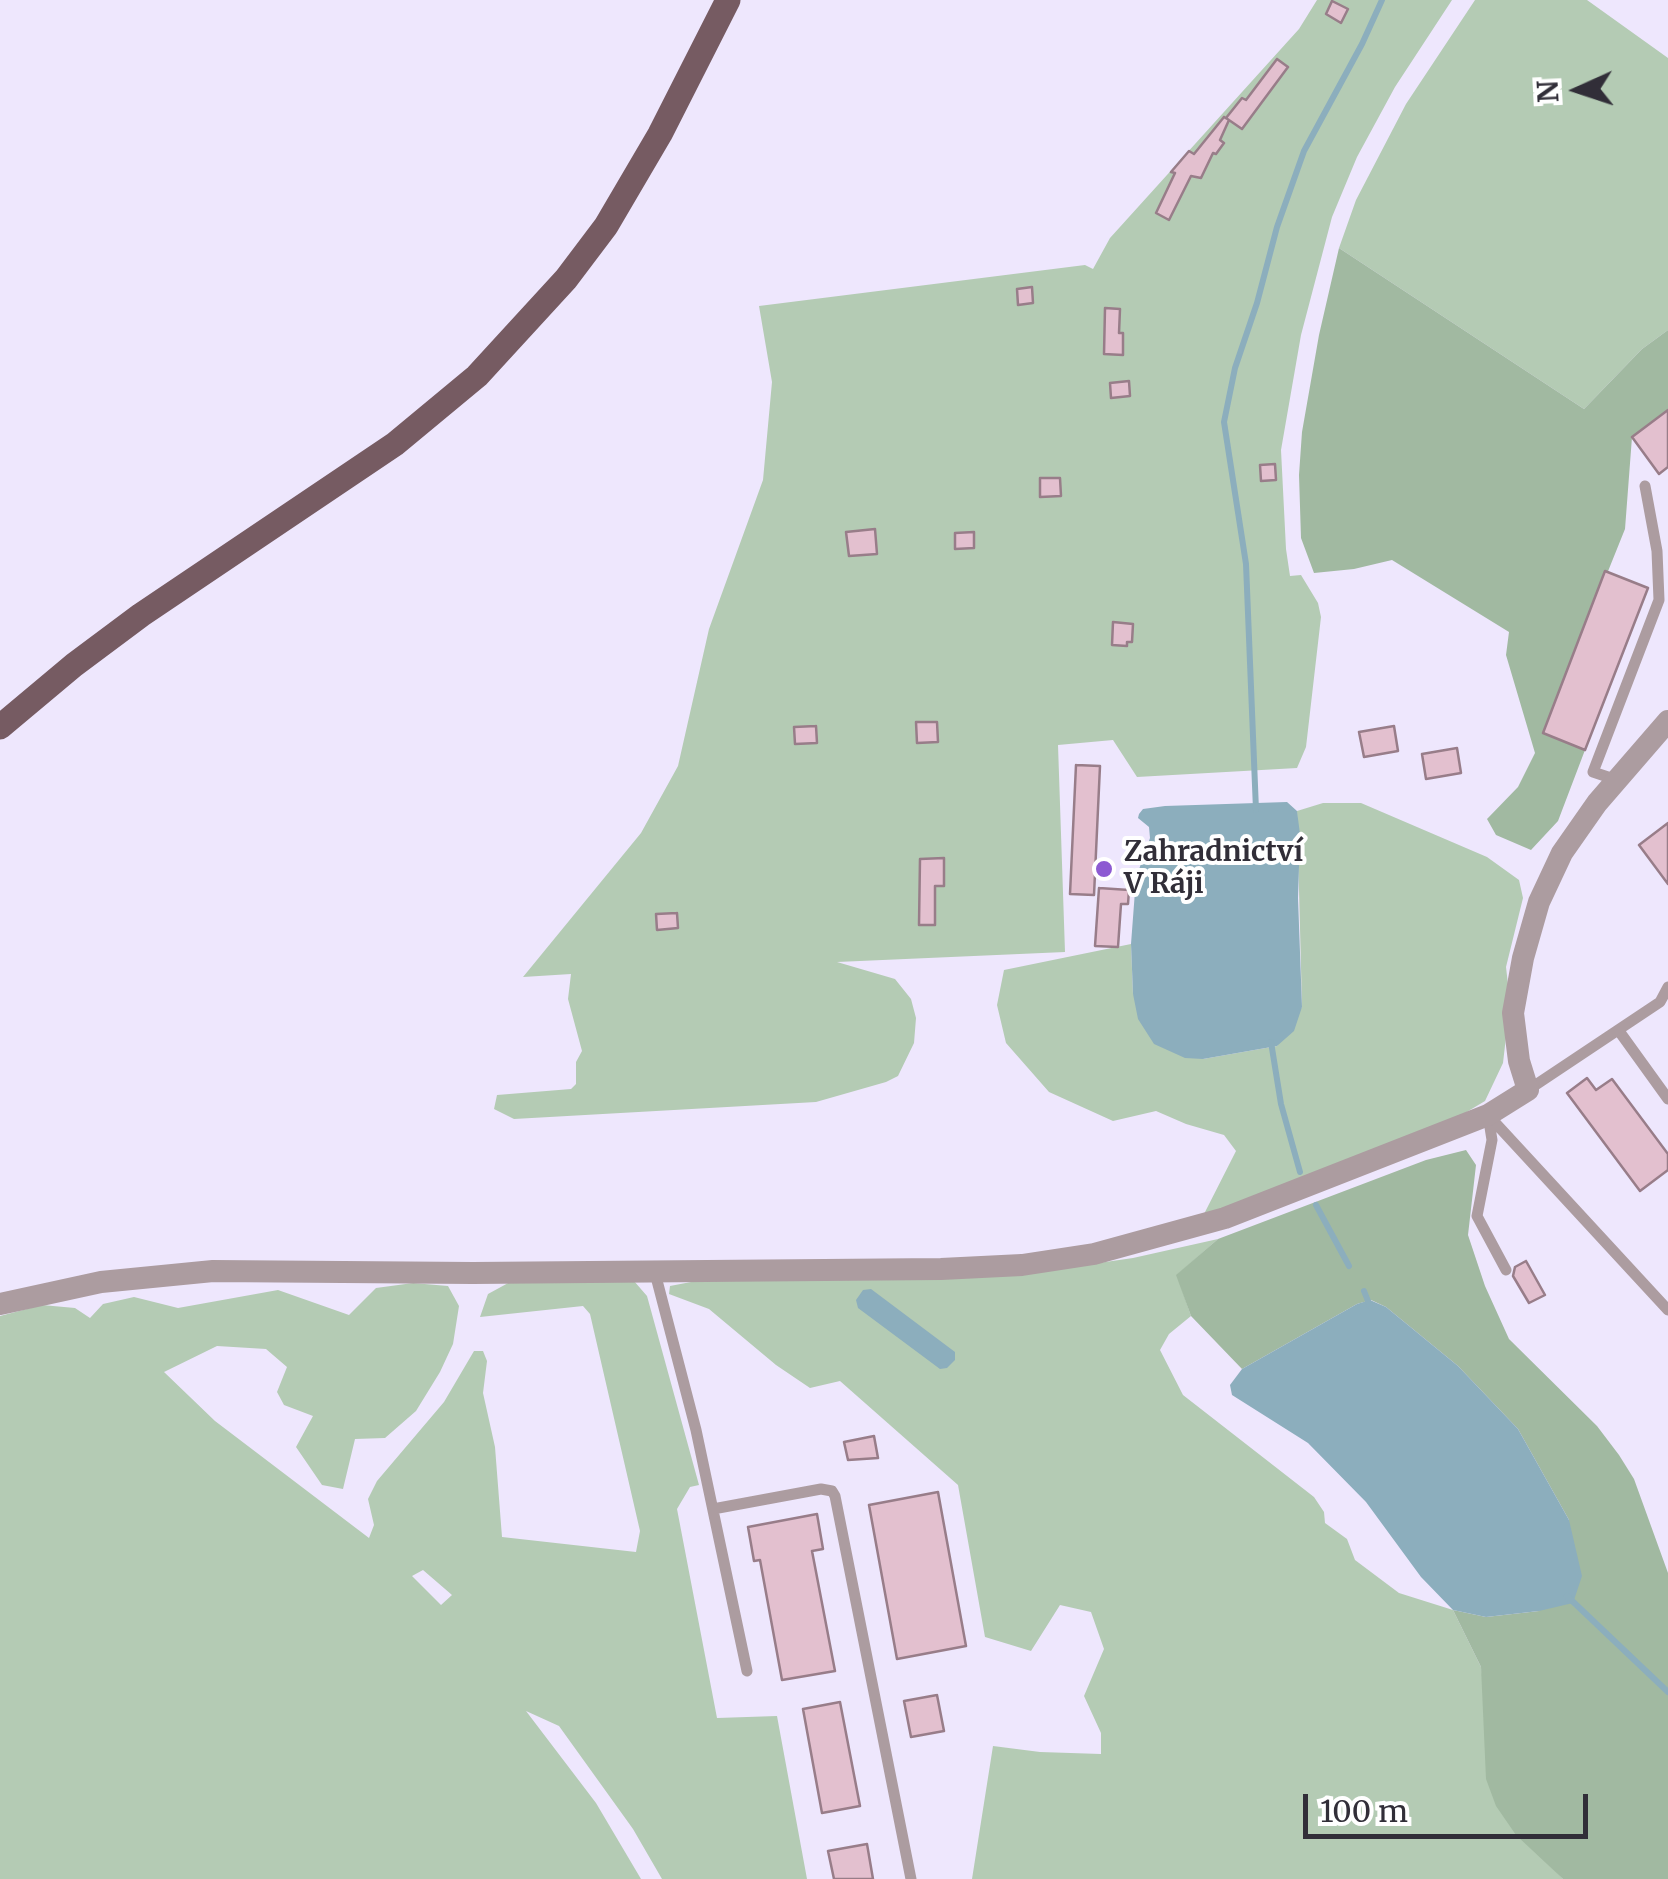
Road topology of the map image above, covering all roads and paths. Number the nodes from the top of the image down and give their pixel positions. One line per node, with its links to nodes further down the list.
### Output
1 (728, 0): 4 (main road)
2 (1645, 486): 5 (lane)
3 (1668, 721): 5 (street)
4 (0, 727)
5 (1617, 780): 8 (street)
6 (1668, 987): 7 (lane)
7 (1618, 1031): 8 (lane); 9 (lane)
8 (1528, 1090): 10 (street)
9 (1668, 1100)
10 (1488, 1115): 11 (street); 12 (lane); 14 (lane)
11 (654, 1269): 13 (street); 15 (lane)
12 (1506, 1270)
13 (0, 1304)
14 (1668, 1310)
15 (713, 1509): 16 (lane); 17 (lane)
16 (747, 1672)
17 (911, 1879)

